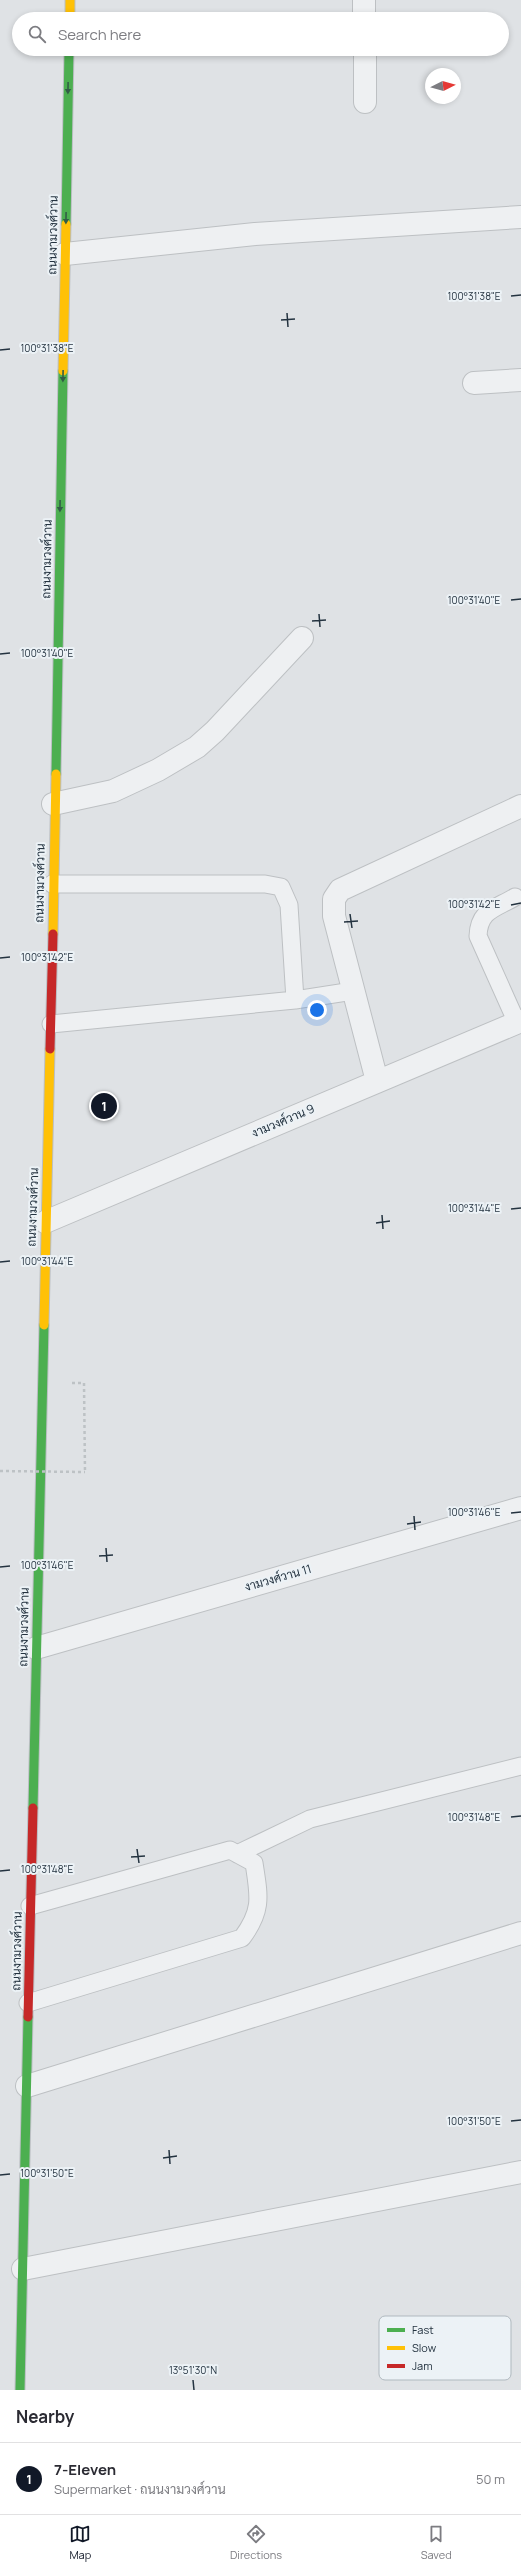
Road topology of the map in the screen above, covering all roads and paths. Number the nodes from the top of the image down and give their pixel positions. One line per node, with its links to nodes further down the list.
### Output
1 (70, 0): 3 (main road)
2 (364, 0): 4 (street)
3 (70, 12)
4 (364, 12)
5 (69, 56): 9 (main road, ถนนงามวงศ์วาน, one-way to 9)
6 (365, 56): 7 (street)
7 (365, 102)
8 (521, 217): 9 (street)
9 (65, 254): 13 (main road, ถนนงามวงศ์วาน, one-way to 13)
10 (521, 380): 11 (street)
11 (474, 383)
12 (302, 638): 13 (street)
13 (53, 804): 15 (main road, ถนนงามวงศ์วาน)
14 (521, 806): 17 (street)
15 (52, 884): 18 (lane); 20 (main road, ถนนงามวงศ์วาน)
16 (515, 897): 19 (lane)
17 (353, 991): 18 (lane); 21 (street)
18 (295, 1000): 20 (lane)
19 (519, 1022): 21 (street, งามวงศ์วาน 9)
20 (51, 1024): 22 (main road, ถนนงามวงศ์วาน)
21 (377, 1081): 22 (street, งามวงศ์วาน 9)
22 (45, 1222): 26 (main road, ถนนงามวงศ์วาน)
23 (84, 1383): 24 (path, bridge)
24 (0, 1471)
25 (521, 1508): 26 (street, งามวงศ์วาน 11)
26 (36, 1648): 29 (main road, ถนนงามวงศ์วาน)
27 (521, 1766): 28 (lane)
28 (237, 1854): 29 (lane); 31 (lane)
29 (30, 1906): 31 (main road, ถนนงามวงศ์วาน)
30 (521, 1933): 32 (street)
31 (28, 2002): 32 (main road, ถนนงามวงศ์วาน)
32 (27, 2086): 34 (main road, ถนนงามวงศ์วาน)
33 (521, 2172): 34 (street)
34 (23, 2269): 35 (main road, ถนนงามวงศ์วาน)
35 (20, 2390)

